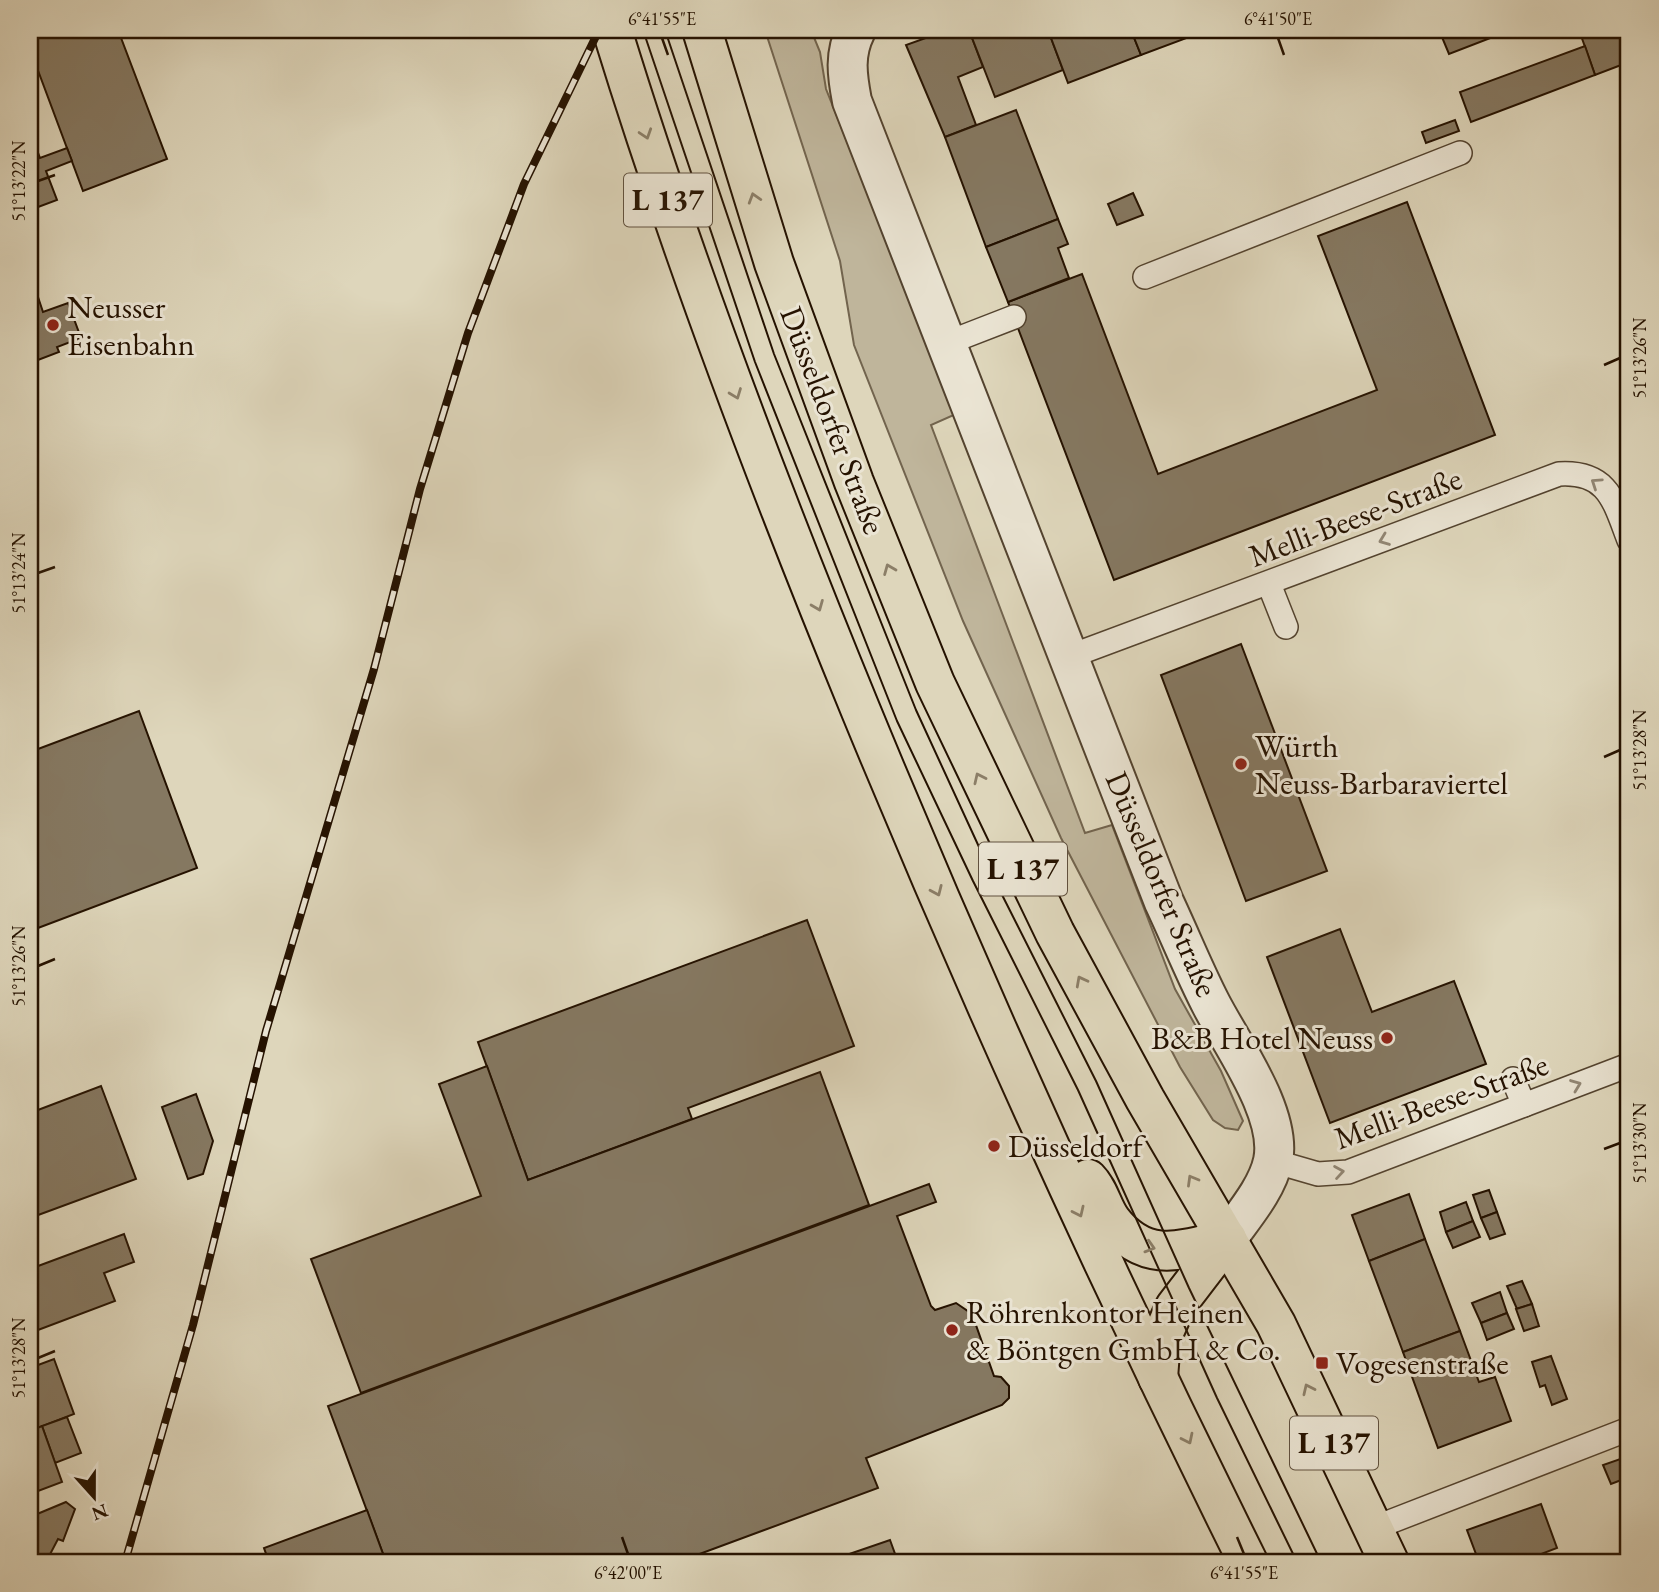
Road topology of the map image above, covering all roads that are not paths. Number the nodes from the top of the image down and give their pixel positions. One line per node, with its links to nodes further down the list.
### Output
1 (612, 30): 15 (main road, L 137, one-way to 15)
2 (702, 30): 17 (main road, Düsseldorfer Straße / L 137, one-way to 2)
3 (856, 30): 7 (street, Düsseldorfer Straße)
4 (1461, 153): 5 (lane)
5 (1145, 277)
6 (1014, 317): 7 (lane)
7 (947, 343): 11 (street, Düsseldorfer Straße)
8 (1629, 540): 9 (lane, Melli-Beese-Straße, one-way to 9)
9 (1269, 584): 10 (lane); 11 (lane, Melli-Beese-Straße)
10 (1286, 627)
11 (1071, 656): 16 (street, Düsseldorfer Straße)
12 (1629, 1065): 14 (lane, Melli-Beese-Straße, one-way to 12)
13 (1513, 1079): 14 (lane)
14 (1524, 1105): 16 (lane, Melli-Beese-Straße, one-way to 14)
15 (1041, 1128): 17 (main road, one-way to 17); 18 (main road, L 137, one-way to 18)
16 (1273, 1161): 17 (street, Düsseldorfer Straße)
17 (1227, 1239): 18 (main road); 20 (main road, L 137, one-way to 17)
18 (1157, 1378): 21 (main road, L 137, one-way to 21)
19 (1629, 1429): 20 (lane)
20 (1374, 1528): 22 (main road, L 137)
21 (1248, 1562)
22 (1389, 1562)

